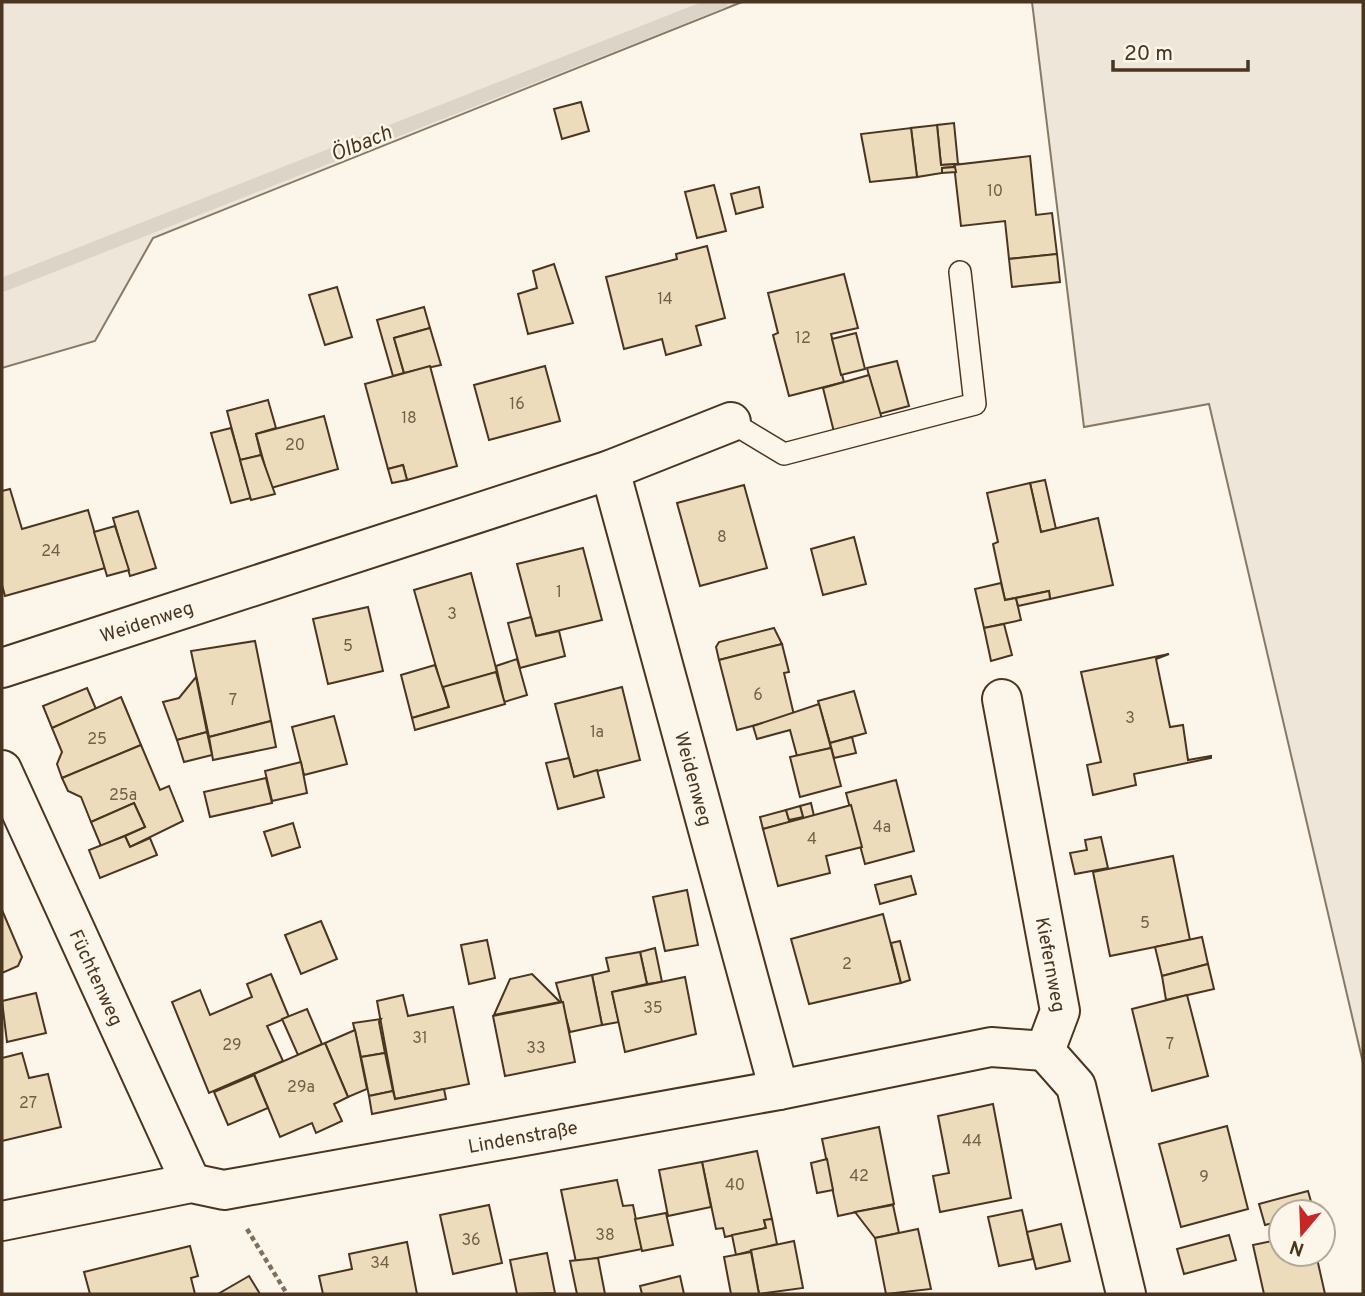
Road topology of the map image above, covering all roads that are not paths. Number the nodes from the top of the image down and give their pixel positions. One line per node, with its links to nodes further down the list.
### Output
1 (960, 272): 2 (lane)
2 (731, 422): 3 (street, Weidenweg)
3 (610, 470): 4 (street, Weidenweg); 8 (street, Weidenweg)
4 (2, 668)
5 (1002, 699): 7 (street, Kiefernweg)
6 (5, 787): 9 (street, Füchtenweg)
7 (1045, 1051): 8 (street, Lindenstraße); 11 (street)
8 (779, 1090): 9 (street, Lindenstraße)
9 (207, 1187): 10 (street, Lindenstraße)
10 (2, 1221)
11 (1126, 1294)

